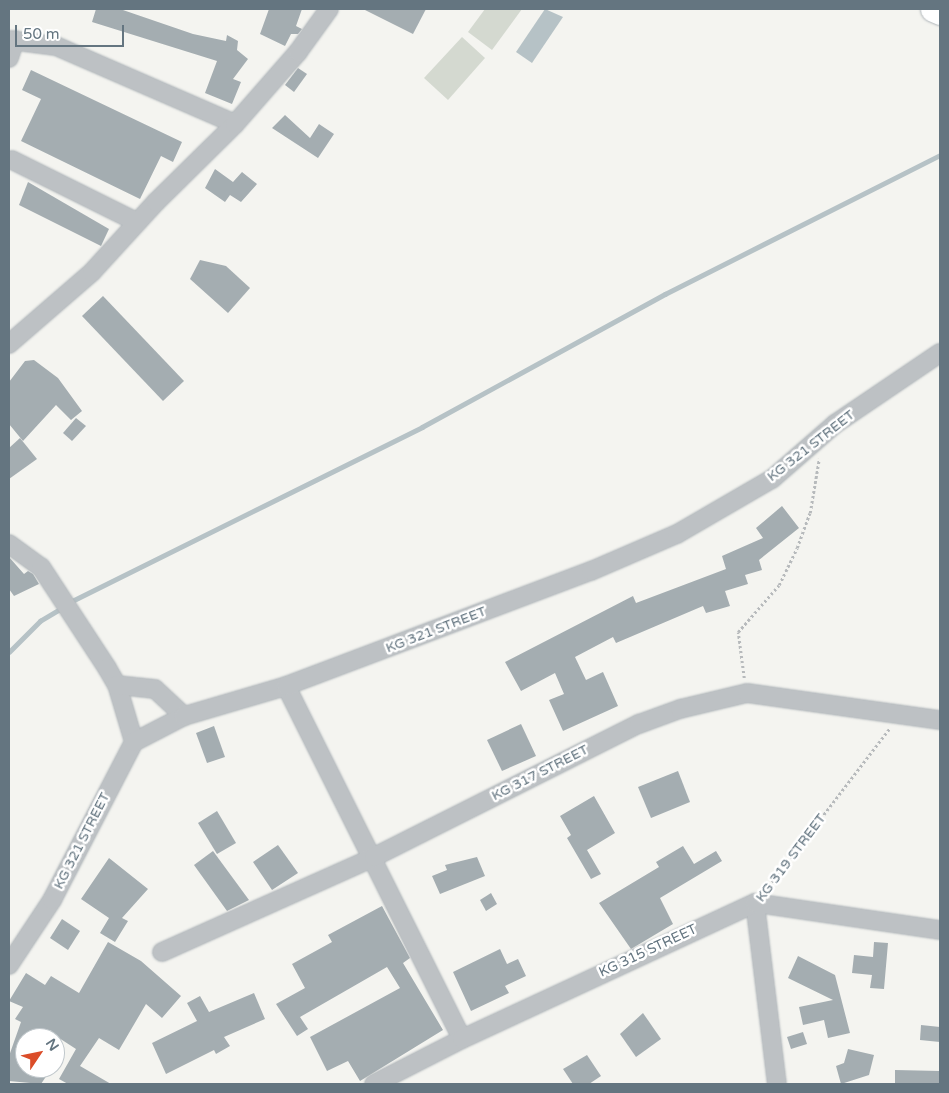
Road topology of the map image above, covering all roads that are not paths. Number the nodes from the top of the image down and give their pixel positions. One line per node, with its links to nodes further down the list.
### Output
1 (329, 9): 6 (street)
2 (933, 9): 3 (main road)
3 (940, 12)
4 (12, 40): 5 (street); 6 (street)
5 (9, 58)
6 (235, 124): 8 (street)
7 (12, 160): 8 (street)
8 (137, 222): 9 (street)
9 (9, 344)
10 (940, 353): 13 (street, KG 321 STREET)
11 (9, 544): 12 (street)
12 (117, 685): 14 (street); 16 (street)
13 (286, 686): 14 (street, KG 321 STREET); 17 (street)
14 (184, 716): 16 (street, KG 321 STREET)
15 (940, 720): 17 (street, KG 317 STREET)
16 (134, 742): 21 (street, KG 321 STREET)
17 (374, 857): 20 (street, KG 317 STREET); 22 (street)
18 (756, 903): 19 (street); 22 (street, KG 315 STREET); 24 (street, KG 319 STREET)
19 (940, 930)
20 (162, 952)
21 (9, 965)
22 (462, 1039): 23 (street, KG 315 STREET)
23 (374, 1084)
24 (776, 1084)

